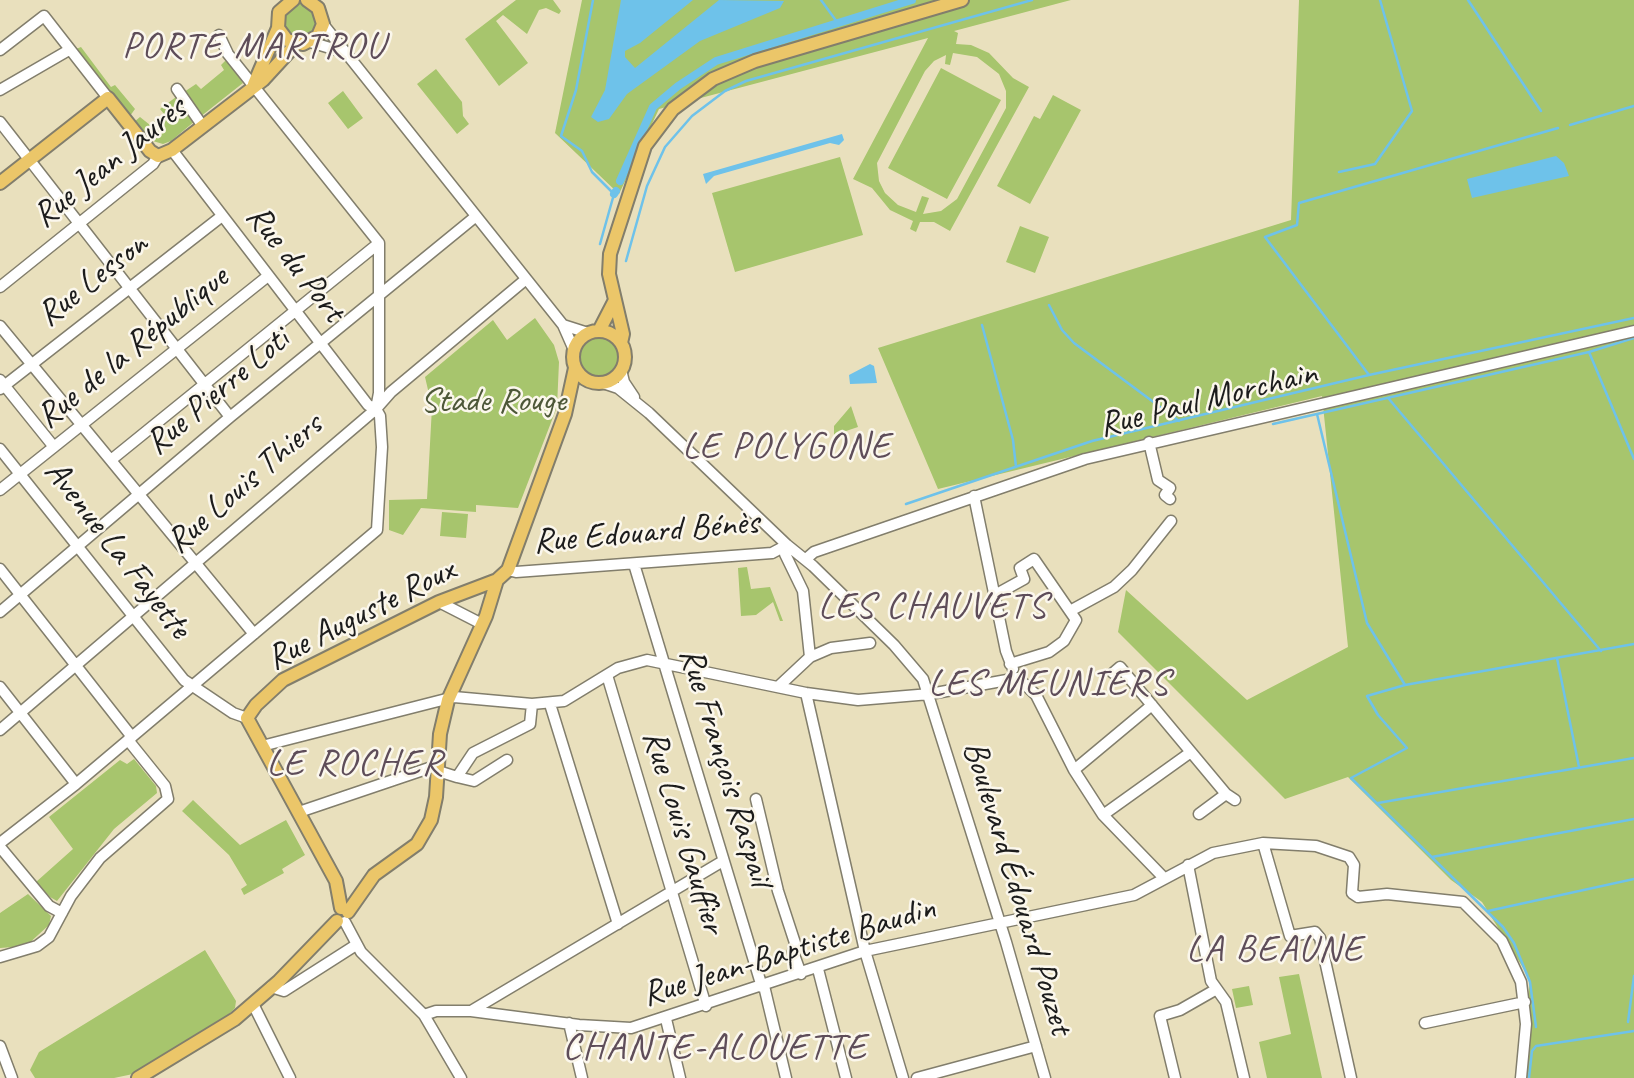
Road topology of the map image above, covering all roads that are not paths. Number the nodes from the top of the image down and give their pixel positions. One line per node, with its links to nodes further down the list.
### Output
1 (291, 0): 7 (main road, Rue Jean Jaurès)
2 (962, 0): 5 (main road)
3 (971, 0): 5 (main road)
4 (312, 2): 6 (main road)
5 (933, 9): 33 (main road)
6 (323, 24): 9 (main road); 13 (street)
7 (278, 29): 10 (main road); 14 (main road, Rue Jean Jaurès)
8 (219, 35): 14 (street)
9 (310, 42): 10 (main road); 13 (street)
10 (296, 44): 14 (main road, Rue Jean Jaurès)
11 (0, 50): 12 (street)
12 (69, 50): 16 (street); 17 (street)
13 (354, 64): 25 (street)
14 (254, 84): 19 (main road, Rue Jean Jaurès); 27 (street)
15 (177, 89): 19 (street)
16 (0, 90)
17 (107, 98): 21 (main road); 22 (main road)
18 (0, 122): 22 (street)
19 (202, 125): 20 (main road, Rue Jean Jaurès)
20 (172, 150): 21 (main road, Rue Jean Jaurès); 24 (street, Rue du Port)
21 (158, 156): 26 (street, Rue Jean Jaurès)
22 (29, 159): 23 (main road); 26 (street)
23 (0, 183)
24 (222, 215): 28 (street, Rue du Port); 31 (street, Rue Lesson)
25 (475, 217): 29 (street); 32 (street, Rue Pierre Loti)
26 (79, 223): 30 (street, Rue Jean Jaurès); 31 (street)
27 (379, 243): 32 (street); 34 (street)
28 (268, 276): 34 (street, Rue du Port); 41 (street, Rue de la République)
29 (525, 280): 35 (street); 49 (street, Rue Louis Thiers)
30 (0, 286)
31 (129, 287): 41 (street); 43 (street, Rue Lesson)
32 (380, 294): 39 (street, Rue Pierre Loti); 49 (street)
33 (614, 302): 38 (main road); 40 (main road)
34 (296, 311): 39 (street, Rue du Port); 47 (street)
35 (563, 325): 38 (street); 42 (street)
36 (0, 326): 43 (street)
37 (1634, 331): 54 (street, Rue Paul Morchain)
38 (594, 332): 40 (main road); 42 (main road)
39 (321, 343): 49 (street, Rue du Port); 52 (street, Rue Pierre Loti)
40 (621, 343): 45 (main road)
41 (177, 348): 47 (street); 53 (street, Rue de la République)
42 (574, 350): 44 (main road)
43 (31, 364): 48 (street, Rue Lesson); 53 (street)
44 (575, 368): 46 (main road); 51 (main road)
45 (621, 370): 46 (main road); 50 (street, Boulevard Édouard Pouzet)
46 (596, 382): 50 (street, Boulevard Édouard Pouzet); 51 (main road)
47 (205, 384): 52 (street); 57 (street)
48 (1, 385): 55 (street)
49 (376, 409): 67 (street, Rue Louis Thiers); 79 (street)
50 (649, 412): 64 (street, Boulevard Édouard Pouzet)
51 (565, 414): 70 (main road)
52 (230, 417): 60 (street, Rue Pierre Loti)
53 (82, 425): 55 (street, Rue de la République); 57 (street)
54 (1149, 442): 61 (street, Rue Paul Morchain); 62 (street)
55 (54, 447): 58 (street, Rue de la République)
56 (0, 449): 58 (street, Avenue La Fayette)
57 (111, 460): 60 (street)
58 (20, 474): 59 (street, Rue de la République); 65 (street, Avenue La Fayette)
59 (0, 490)
60 (139, 494): 65 (street, Rue Pierre Loti); 67 (street)
61 (974, 496): 66 (street, Rue Paul Morchain); 73 (street)
62 (1170, 499)
63 (1171, 521): 75 (street)
64 (787, 545): 66 (street, Boulevard Édouard Pouzet); 68 (street, Rue Edouard Bénès); 81 (street)
65 (78, 547): 72 (street, Rue Pierre Loti); 77 (street, Avenue La Fayette)
66 (806, 559): 92 (street, Boulevard Édouard Pouzet)
67 (196, 563): 77 (street, Rue Louis Thiers); 79 (street)
68 (634, 564): 70 (street, Rue Edouard Bénès); 82 (street, Rue François Raspail)
69 (0, 569): 72 (street)
70 (508, 570): 71 (main road, Rue Auguste Roux)
71 (497, 580): 74 (main road, Rue Auguste Roux); 78 (main road)
72 (20, 595): 76 (street, Rue Pierre Loti); 84 (street)
73 (995, 595): 75 (street); 83 (street)
74 (439, 603): 78 (street); 98 (main road, Rue Auguste Roux)
75 (1070, 611): 83 (street)
76 (0, 612)
77 (134, 617): 84 (street, Rue Louis Thiers); 88 (street, Avenue La Fayette)
78 (482, 624): 93 (main road)
79 (254, 634): 88 (street)
80 (870, 643): 81 (street)
81 (810, 657): 89 (street)
82 (663, 661): 86 (street); 89 (street); 114 (street, Rue François Raspail)
83 (1010, 664): 87 (street)
84 (76, 665): 97 (street, Rue Louis Thiers); 100 (street)
85 (1113, 673): 96 (street)
86 (607, 675): 95 (street); 117 (street, Rue Louis Gauffier)
87 (1017, 678): 92 (street); 105 (street)
88 (190, 686): 98 (street, Avenue La Fayette); 100 (street)
89 (779, 686): 91 (street)
90 (0, 687): 97 (street)
91 (806, 693): 92 (street); 123 (street)
92 (930, 694): 120 (street, Boulevard Édouard Pouzet)
93 (448, 700): 94 (street); 101 (street); 104 (main road)
94 (533, 704): 95 (street); 106 (street)
95 (550, 704): 121 (street)
96 (1152, 705): 102 (street); 105 (street)
97 (20, 712): 99 (street, Rue Louis Thiers); 107 (street)
98 (247, 718): 101 (main road)
99 (0, 730)
100 (130, 738): 107 (street); 118 (street)
101 (262, 746): 109 (main road)
102 (1191, 752): 110 (street); 111 (street)
103 (507, 760): 106 (street)
104 (438, 768): 106 (street); 109 (street); 119 (main road)
105 (1074, 770): 111 (street)
106 (457, 777)
107 (76, 784): 113 (street)
108 (756, 799): 126 (street)
109 (299, 812): 119 (main road)
110 (1199, 814)
111 (1103, 815): 116 (street)
112 (1263, 843): 115 (street, Rue Jean-Baptiste Baudin); 130 (street, Rue Jean-Baptiste Baudin); 153 (street)
113 (0, 845): 118 (street)
114 (723, 861): 117 (street); 128 (street, Rue François Raspail)
115 (1188, 865): 116 (street, Rue Jean-Baptiste Baudin); 129 (street)
116 (1164, 878): 120 (street, Rue Jean-Baptiste Baudin)
117 (672, 893): 121 (street); 132 (street, Rue Louis Gauffier)
118 (62, 913): 124 (street)
119 (341, 916): 122 (street); 127 (main road)
120 (998, 922): 123 (street, Rue Jean-Baptiste Baudin); 139 (street, Boulevard Édouard Pouzet)
121 (618, 924): 133 (street)
122 (356, 945): 127 (street); 134 (street)
123 (865, 951): 125 (street, Rue Jean-Baptiste Baudin); 148 (street)
124 (4, 956)
125 (818, 969): 126 (street, Rue Jean-Baptiste Baudin); 147 (street)
126 (801, 974): 128 (street, Rue Jean-Baptiste Baudin)
127 (271, 987): 131 (main road)
128 (763, 987): 132 (street, Rue Jean-Baptiste Baudin); 146 (street, Rue François Raspail)
129 (1215, 990): 151 (street); 152 (street)
130 (1525, 1002): 137 (street); 154 (street)
131 (253, 1004): 141 (main road); 142 (street)
132 (706, 1006): 135 (street, Rue Jean-Baptiste Baudin)
133 (471, 1010): 134 (street, Rue Jean-Baptiste Baudin); 136 (street, Rue Jean-Baptiste Baudin)
134 (424, 1015): 143 (street)
135 (666, 1019): 136 (street, Rue Jean-Baptiste Baudin); 145 (street)
136 (569, 1023): 144 (street)
137 (1425, 1023)
138 (0, 1046): 140 (street)
139 (1036, 1046): 149 (street); 150 (street, Boulevard Édouard Pouzet)
140 (12, 1078)
141 (138, 1078)
142 (290, 1078)
143 (461, 1078)
144 (582, 1078)
145 (680, 1078)
146 (786, 1078)
147 (846, 1078)
148 (903, 1078)
149 (917, 1078)
150 (1045, 1078)
151 (1175, 1078)
152 (1244, 1078)
153 (1351, 1078)
154 (1521, 1078)

